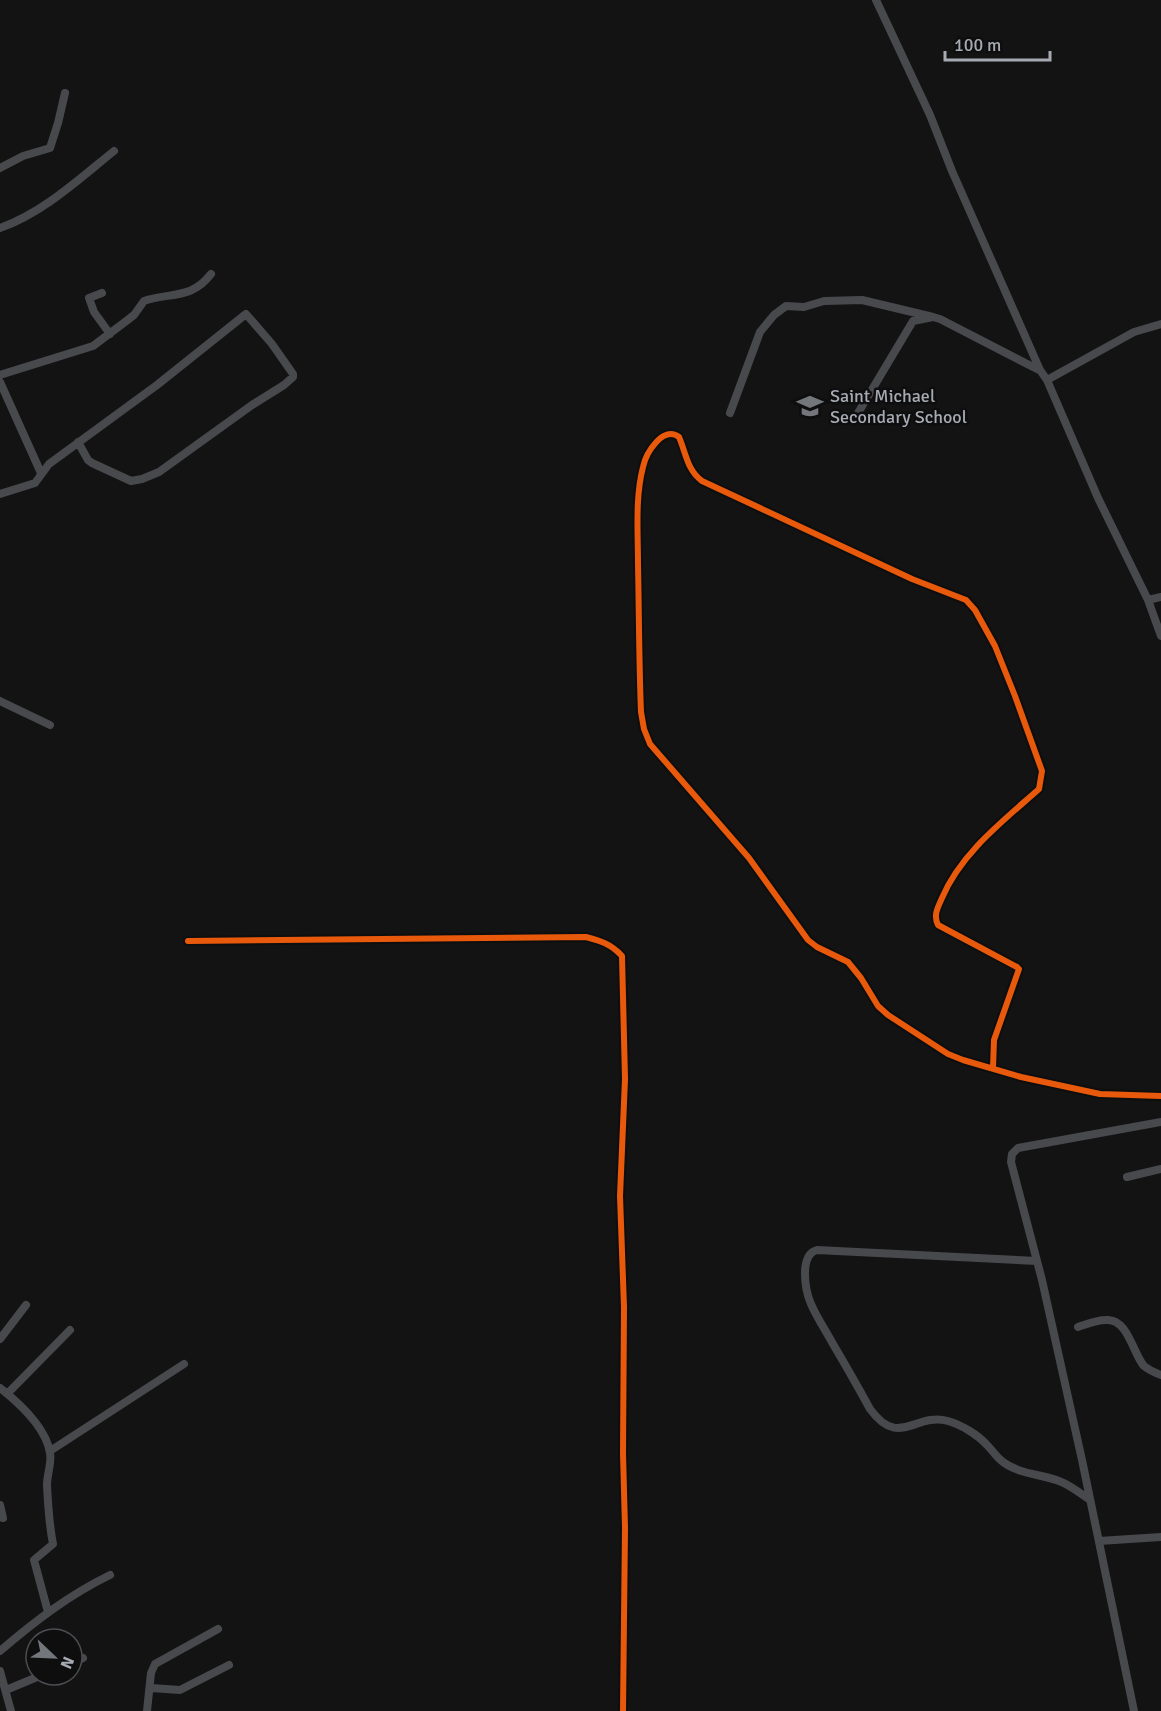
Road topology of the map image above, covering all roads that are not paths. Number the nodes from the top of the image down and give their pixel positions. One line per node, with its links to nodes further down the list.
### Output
1 (876, 0): 11 (street)
2 (65, 93): 4 (street)
3 (114, 151): 5 (street)
4 (0, 168)
5 (0, 228)
6 (211, 274): 10 (street)
7 (102, 293): 10 (street)
8 (933, 317): 11 (street); 15 (street); 16 (street)
9 (1161, 324): 13 (street)
10 (110, 334): 12 (street)
11 (1040, 370): 13 (street)
12 (0, 375)
13 (1047, 380): 21 (street)
14 (0, 382): 18 (street)
15 (730, 413)
16 (855, 418)
17 (78, 442): 17 (street); 18 (street)
18 (41, 473): 19 (street)
19 (0, 494)
20 (1161, 597): 21 (street)
21 (1148, 600): 22 (street)
22 (1161, 636)
23 (0, 701): 24 (street)
24 (50, 725)
25 (188, 941): 56 (street)
26 (993, 1068): 26 (street); 27 (street)
27 (1161, 1096)
28 (1161, 1122): 31 (street)
29 (1161, 1169): 30 (street)
30 (1127, 1177)
31 (1037, 1261): 40 (street); 40 (street)
32 (26, 1305): 35 (street)
33 (1078, 1327): 37 (street)
34 (70, 1330): 38 (street)
35 (0, 1339)
36 (184, 1364): 39 (street)
37 (1161, 1375)
38 (4, 1391): 39 (street)
39 (50, 1451): 46 (street)
40 (1090, 1500): 44 (street)
41 (0, 1505): 42 (street)
42 (3, 1518)
43 (1161, 1537): 44 (street)
44 (1099, 1541): 57 (street)
45 (110, 1575): 46 (street)
46 (48, 1612): 48 (street)
47 (218, 1629): 52 (street)
48 (0, 1651)
49 (229, 1665): 52 (street)
50 (0, 1671): 53 (street)
51 (24, 1682): 53 (street)
52 (151, 1688): 55 (street)
53 (6, 1690): 54 (street)
54 (11, 1711)
55 (147, 1711)
56 (623, 1711)
57 (1134, 1711)

